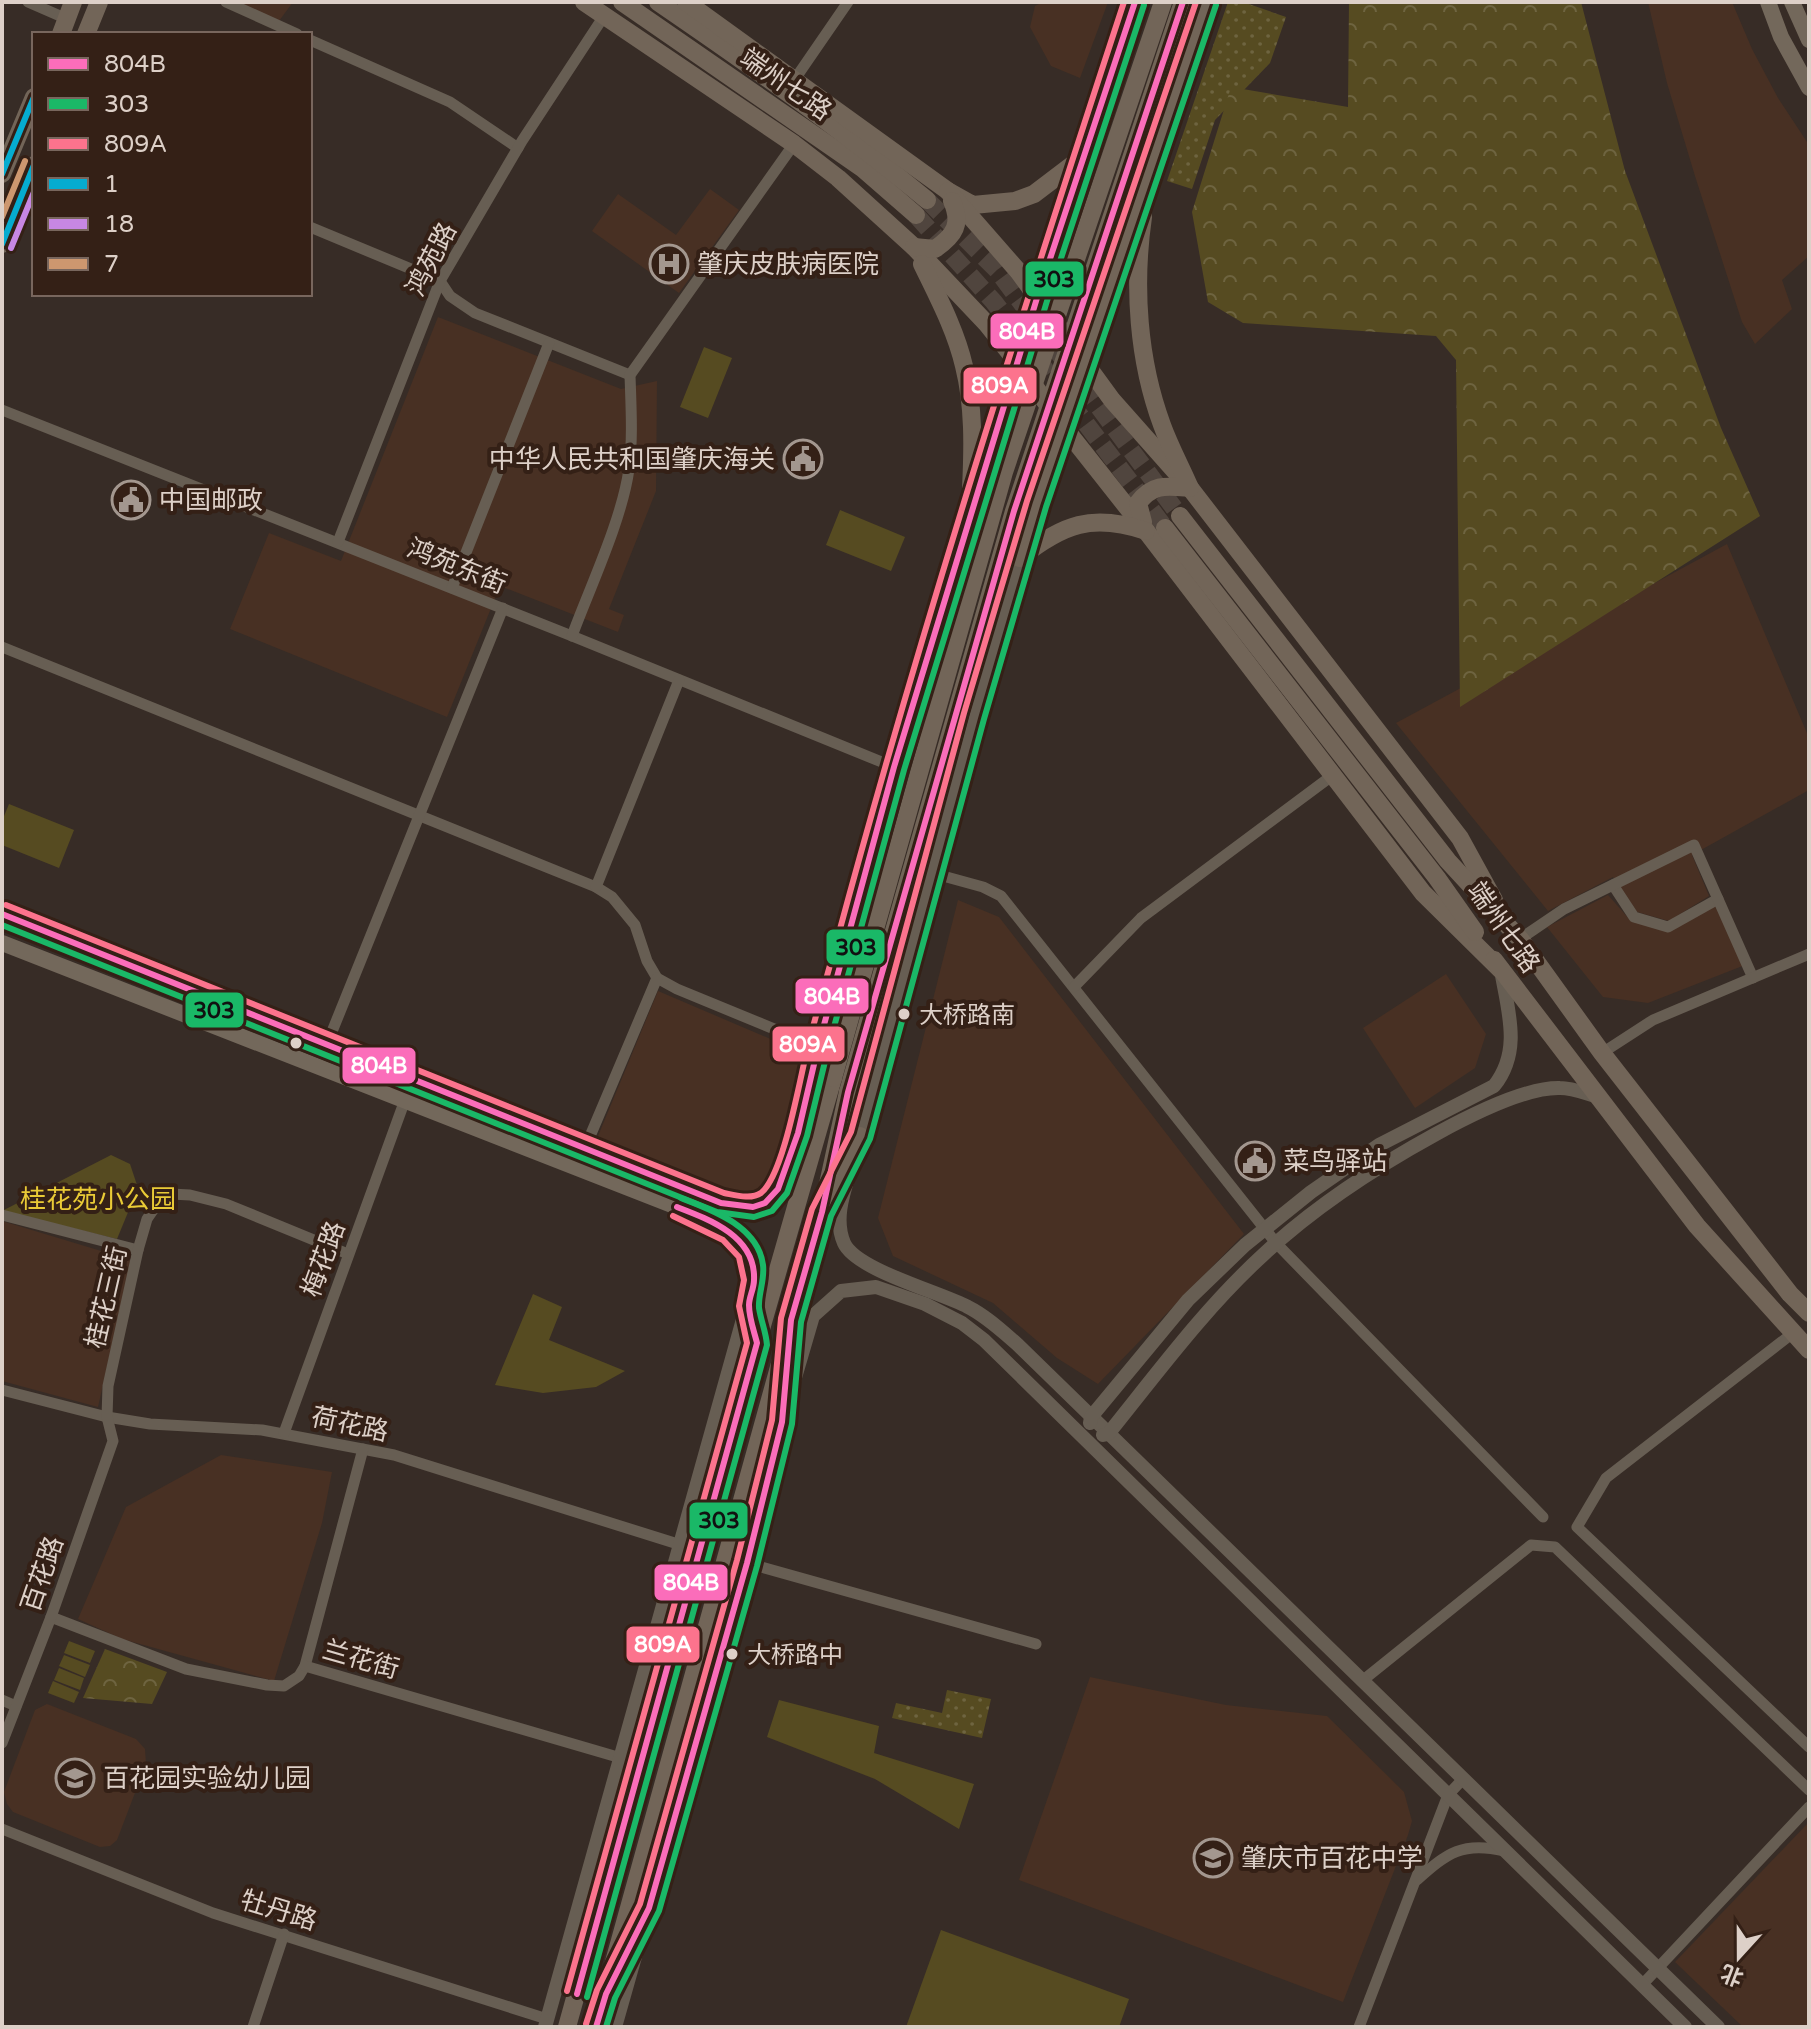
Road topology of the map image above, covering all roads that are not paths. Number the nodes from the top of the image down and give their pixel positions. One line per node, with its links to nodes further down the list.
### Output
1 (28, 2): 16 (street)
2 (99, 2): 17 (main road)
3 (226, 2): 18 (street)
4 (584, 2): 15 (main road)
5 (622, 2): 6 (main road, 端州七路)
6 (658, 2)
7 (686, 2): 21 (main road)
8 (848, 2): 21 (street)
9 (1135, 2): 26 (main road)
10 (1163, 2): 79 (main road, bridge)
11 (1183, 2): 80 (main road, bridge)
12 (1207, 2): 29 (main road)
13 (1768, 2): 22 (main road)
14 (1792, 2): 19 (main road)
15 (604, 16): 24 (main road); 25 (street, 鸿苑路)
16 (67, 18)
17 (87, 32)
18 (293, 32)
19 (1809, 40)
20 (312, 41): 25 (street)
21 (795, 79): 30 (main road)
22 (1809, 88)
23 (32, 102): 28 (main road)
24 (794, 144): 33 (main road); 39 (street)
25 (518, 148): 34 (street, 鸿苑路)
26 (1084, 156): 29 (main road); 30 (main road); 35 (main road)
27 (32, 170): 32 (main road)
28 (2, 174)
29 (1148, 180): 37 (main road); 42 (main road)
30 (948, 191): 33 (main road); 35 (main road)
31 (312, 228): 34 (street)
32 (2, 244)
33 (914, 247): 38 (main road); 43 (main road)
34 (440, 281): 36 (street); 46 (street, 鸿苑路)
35 (1037, 298): 37 (main road); 38 (main road)
36 (549, 343): 39 (street); 49 (street)
37 (1083, 361): 41 (main road); 42 (main road)
38 (1017, 362): 41 (main road); 43 (main road)
39 (630, 375): 51 (street)
40 (2, 410): 46 (street, 鸿苑东街)
41 (1063, 426): 45 (main road); 48 (main road)
42 (1190, 488): 45 (main road); 62 (main road)
43 (970, 515): 47 (street)
44 (1180, 516): 62 (main road, 端州七路)
45 (1155, 529): 48 (main road); 55 (main road); 66 (main road, 端州七路)
46 (338, 542): 49 (street, 鸿苑东街)
47 (961, 549): 48 (street); 54 (street)
48 (1017, 566): 57 (street)
49 (452, 588): 50 (street, 鸿苑东街)
50 (503, 608): 51 (street, 鸿苑东街); 56 (street)
51 (572, 636): 53 (street, 鸿苑东街)
52 (2, 647): 56 (street)
53 (679, 680): 54 (street, 鸿苑东街); 59 (street)
54 (894, 767): 71 (street)
55 (1333, 775): 66 (main road); 69 (street)
56 (420, 815): 59 (street); 70 (street)
57 (932, 873): 69 (street); 76 (street)
58 (1613, 885): 60 (street); 60 (street); 63 (street)
59 (596, 887): 67 (street)
60 (1718, 899): 68 (street)
61 (2, 914): 70 (main road)
62 (1507, 923): 63 (main road, 端州七路)
63 (1520, 939): 72 (main road, 端州七路)
64 (2, 943): 74 (main road)
65 (1809, 954): 68 (street)
66 (1501, 970): 73 (main road, 端州七路); 83 (street)
67 (657, 978): 71 (street); 77 (street)
68 (1753, 978): 72 (street)
69 (1074, 987): 83 (street)
70 (327, 1044): 77 (main road)
71 (818, 1047): 75 (street)
72 (1602, 1053): 88 (main road, 端州七路)
73 (1596, 1096): 84 (street); 90 (main road, 端州七路)
74 (405, 1100): 82 (main road); 86 (street, 梅花路)
75 (798, 1133): 78 (street); 79 (main road)
76 (860, 1136): 80 (main road); 95 (street)
77 (585, 1148): 78 (main road)
78 (721, 1203)
79 (797, 1206): 91 (main road)
80 (822, 1212): 89 (main road)
81 (2, 1215): 85 (street)
82 (713, 1221): 87 (street)
83 (1265, 1230): 84 (street); 95 (street)
84 (1276, 1243): 98 (street); 101 (street)
85 (138, 1250): 86 (street, 桂花三街); 94 (street, 桂花三街)
86 (348, 1254): 97 (street, 梅花路)
87 (749, 1303): 91 (street); 102 (street)
88 (1809, 1313)
89 (791, 1320): 96 (street); 126 (main road)
90 (1793, 1333): 92 (main road, 端州七路); 113 (street)
91 (757, 1343): 104 (main road)
92 (1809, 1350)
93 (2, 1390): 94 (street, 荷花路)
94 (107, 1417): 97 (street, 荷花路); 105 (street, 百花路)
95 (1091, 1417): 98 (street); 99 (street)
96 (782, 1422): 99 (street); 103 (street)
97 (284, 1433): 100 (street, 荷花路)
98 (1108, 1434): 99 (street); 109 (street)
99 (1087, 1439): 117 (street)
100 (363, 1449): 102 (street, 荷花路); 108 (street, 兰花街)
101 (1543, 1517)
102 (681, 1545): 107 (street)
103 (747, 1563): 106 (street); 122 (street)
104 (689, 1587): 107 (street); 129 (main road)
105 (51, 1617): 108 (street); 111 (street, 百花路)
106 (1036, 1644)
107 (648, 1660): 114 (street)
108 (305, 1666): 114 (street, 兰花街)
109 (1362, 1681): 115 (street); 116 (street)
110 (2, 1700): 111 (street)
111 (16, 1706): 112 (street, 百花路)
112 (2, 1743)
113 (1809, 1747)
114 (621, 1758): 127 (street)
115 (1463, 1779): 117 (street); 124 (street)
116 (1809, 1790)
117 (1448, 1795): 120 (street); 121 (street)
118 (1809, 1807): 124 (street)
119 (2, 1829): 123 (street, 牡丹路)
120 (1506, 1852): 121 (street); 125 (street)
121 (1414, 1884): 132 (street)
122 (649, 1908): 126 (street); 131 (street)
123 (284, 1934): 127 (street, 牡丹路); 128 (street)
124 (1658, 1968): 125 (street); 134 (street)
125 (1642, 1985): 133 (street)
126 (606, 1994): 130 (main road)
127 (546, 2023)
128 (253, 2027)
129 (567, 2027)
130 (596, 2027)
131 (615, 2027)
132 (1359, 2027)
133 (1685, 2027)
134 (1718, 2027)

